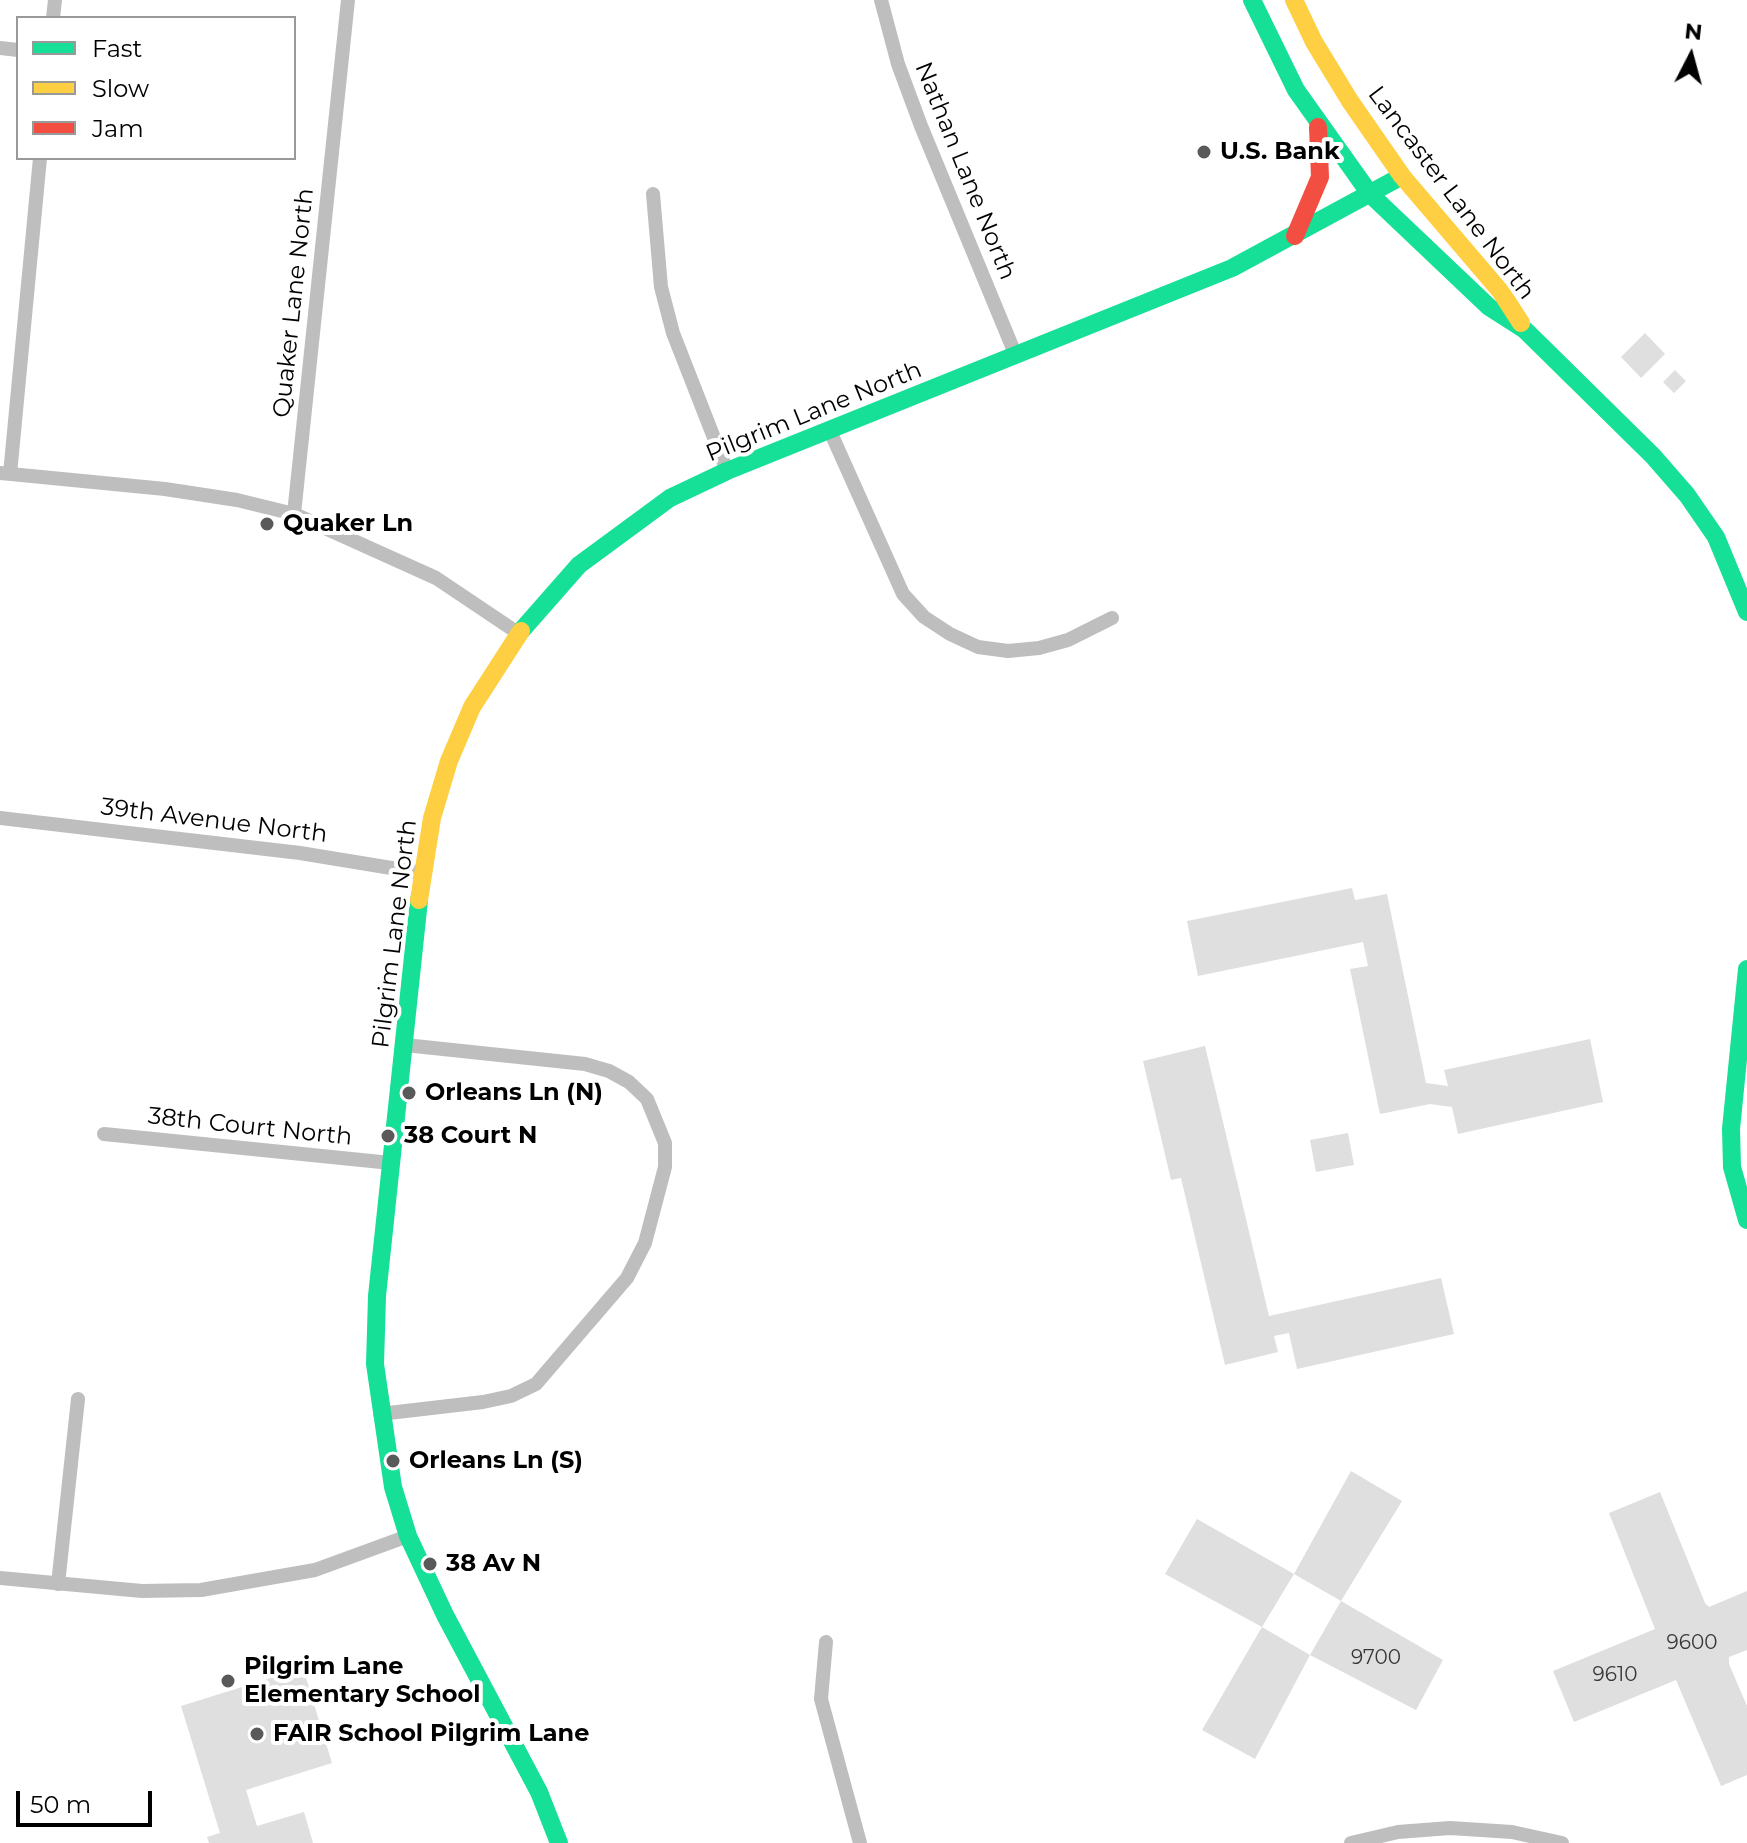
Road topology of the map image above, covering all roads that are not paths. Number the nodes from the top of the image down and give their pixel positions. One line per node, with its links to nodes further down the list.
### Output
1 (348, 0): 16 (street, Quaker Lane North)
2 (881, 0): 12 (street, Nathan Lane North)
3 (1252, 0): 5 (street, Lancaster Lane North)
4 (1294, 0): 7 (street, Lancaster Lane North)
5 (1318, 123): 9 (street, Lancaster Lane North); 10 (street)
6 (40, 160): 15 (street)
7 (1402, 176): 9 (street, Pilgrim Lane North); 11 (street, Lancaster Lane North)
8 (653, 194): 14 (street)
9 (1370, 194): 10 (street, Pilgrim Lane North); 11 (street, Lancaster Lane North)
10 (1295, 236): 12 (street, Pilgrim Lane North)
11 (1525, 330): 17 (street, Lancaster Lane North)
12 (1016, 356): 13 (street, Pilgrim Lane North)
13 (830, 431): 14 (street, Pilgrim Lane North); 18 (street)
14 (727, 471): 19 (street, Pilgrim Lane North)
15 (5, 473): 16 (street)
16 (294, 514): 19 (street)
17 (1747, 612)
18 (1112, 618)
19 (518, 633): 21 (street, Pilgrim Lane North)
20 (0, 818): 21 (street, 39th Avenue North)
21 (422, 873): 23 (street, Pilgrim Lane North)
22 (1747, 969): 26 (street)
23 (405, 1045): 25 (street, Pilgrim Lane North); 28 (street)
24 (104, 1134): 25 (street, 38th Court North)
25 (391, 1163): 28 (street, Pilgrim Lane North)
26 (1747, 1220)
27 (78, 1399): 31 (street)
28 (380, 1414): 29 (street, Pilgrim Lane North)
29 (408, 1536): 31 (street); 33 (street, Pilgrim Lane North)
30 (0, 1578): 31 (street)
31 (58, 1584)
32 (826, 1642): 34 (street)
33 (559, 1843)
34 (860, 1843)
35 (1351, 1843): 36 (street)
36 (1562, 1843)

